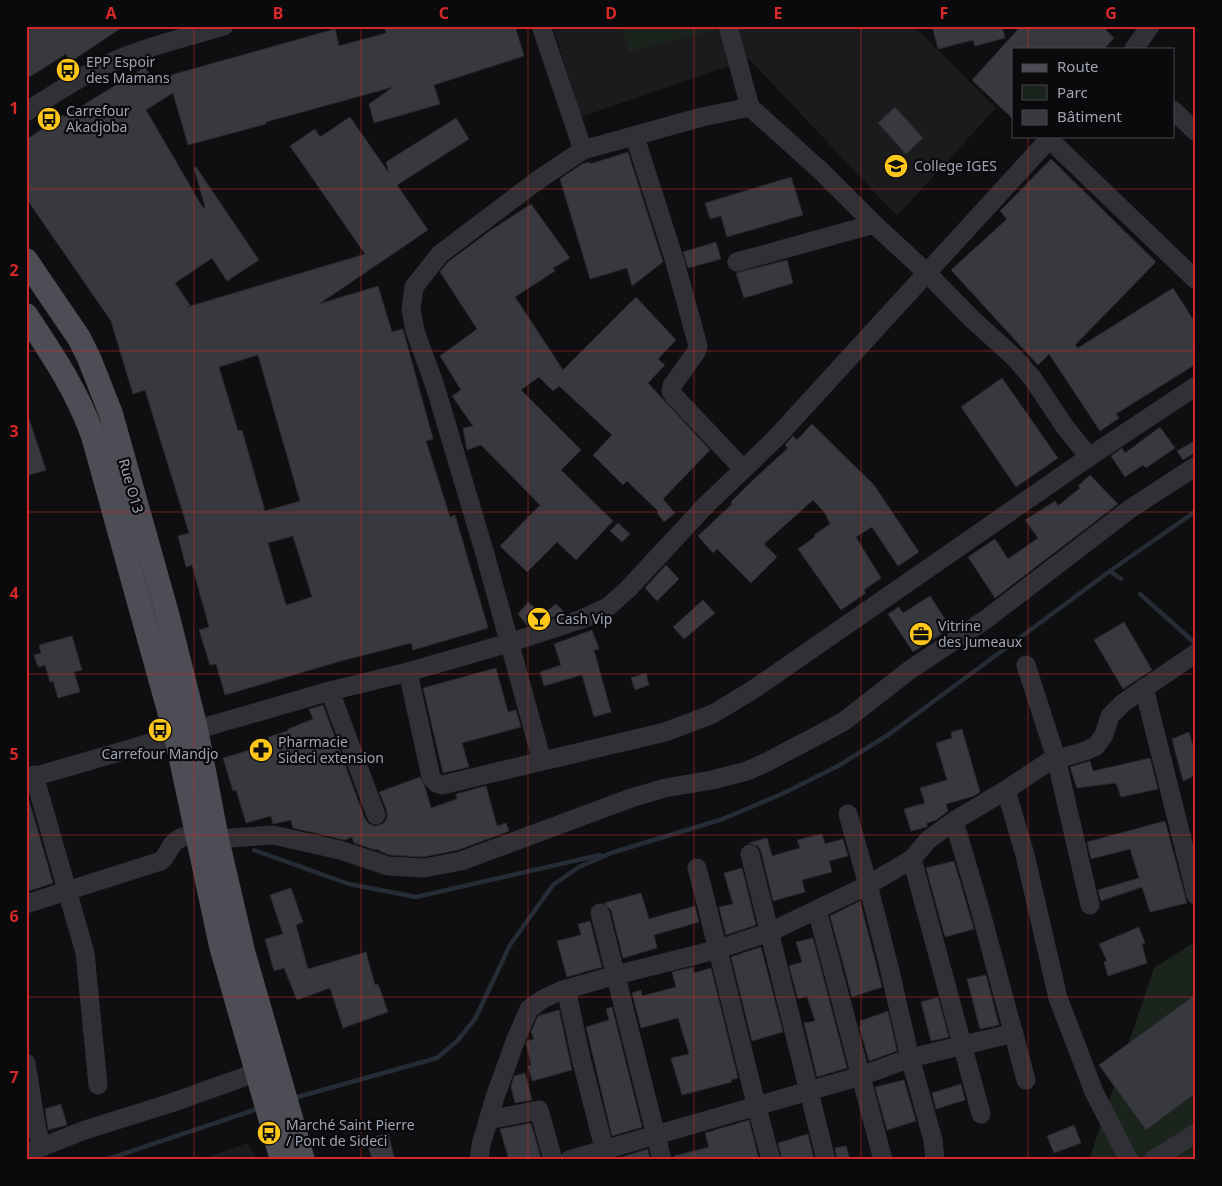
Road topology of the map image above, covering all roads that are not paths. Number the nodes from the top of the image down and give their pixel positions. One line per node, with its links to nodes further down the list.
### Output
1 (224, 26): 8 (street)
2 (541, 26): 12 (street)
3 (728, 26): 6 (street)
4 (1150, 26): 5 (street)
5 (1135, 48)
6 (750, 107): 10 (street); 13 (street)
7 (1174, 111): 9 (street)
8 (26, 112)
9 (1196, 132)
10 (635, 137): 12 (street); 22 (street)
11 (1050, 138): 16 (street); 17 (street)
12 (583, 150): 23 (street)
13 (874, 224): 15 (street); 16 (street)
14 (26, 260): 29 (main road, Rue O13)
15 (737, 262)
16 (926, 272): 20 (street); 22 (street)
17 (1196, 280)
18 (26, 315): 29 (main road, Rue O13)
19 (1196, 386): 20 (street)
20 (1088, 457): 31 (street)
21 (1196, 466): 37 (street)
22 (743, 469): 23 (street)
23 (509, 643): 26 (street); 31 (street)
24 (1196, 653): 27 (street)
25 (1026, 665): 30 (street)
26 (408, 672): 28 (street); 31 (street)
27 (1144, 688): 30 (street); 43 (street)
28 (330, 691): 29 (street); 35 (street)
29 (186, 732): 32 (street); 37 (main road)
30 (1056, 758): 33 (street); 45 (street)
31 (542, 761)
32 (30, 777): 42 (street)
33 (1006, 790): 36 (street); 77 (street)
34 (848, 814): 41 (street)
35 (376, 815)
36 (954, 821): 39 (street); 52 (street)
37 (207, 836): 42 (street); 58 (main road)
38 (750, 854): 48 (street)
39 (912, 860): 41 (street); 53 (street)
40 (697, 868): 49 (street)
41 (868, 885): 46 (street); 54 (street)
42 (67, 891): 44 (street); 59 (street)
43 (1196, 895)
44 (26, 904)
45 (1090, 905)
46 (817, 910): 48 (street); 56 (street)
47 (600, 913): 50 (street)
48 (770, 932): 49 (street); 60 (street)
49 (719, 949): 50 (street); 61 (street)
50 (616, 975): 51 (street); 65 (street)
51 (566, 990): 63 (street); 67 (street)
52 (1014, 1033): 53 (street); 57 (street)
53 (963, 1046): 54 (street); 62 (street)
54 (910, 1058): 56 (street); 76 (street)
55 (26, 1063): 66 (street)
56 (861, 1076): 60 (street); 75 (street)
57 (1026, 1080)
58 (267, 1083): 66 (street); 68 (main road)
59 (98, 1086)
60 (808, 1091): 61 (street); 74 (street)
61 (756, 1106): 65 (street); 73 (street)
62 (981, 1114)
63 (488, 1120): 69 (street); 70 (street)
64 (1196, 1133): 78 (street)
65 (656, 1136): 67 (street); 72 (street)
66 (35, 1150)
67 (605, 1155): 71 (street)
68 (286, 1160)
69 (479, 1160)
70 (553, 1160)
71 (569, 1160)
72 (662, 1160)
73 (771, 1160)
74 (826, 1160)
75 (883, 1160)
76 (935, 1160)
77 (1129, 1160)
78 (1153, 1160)

